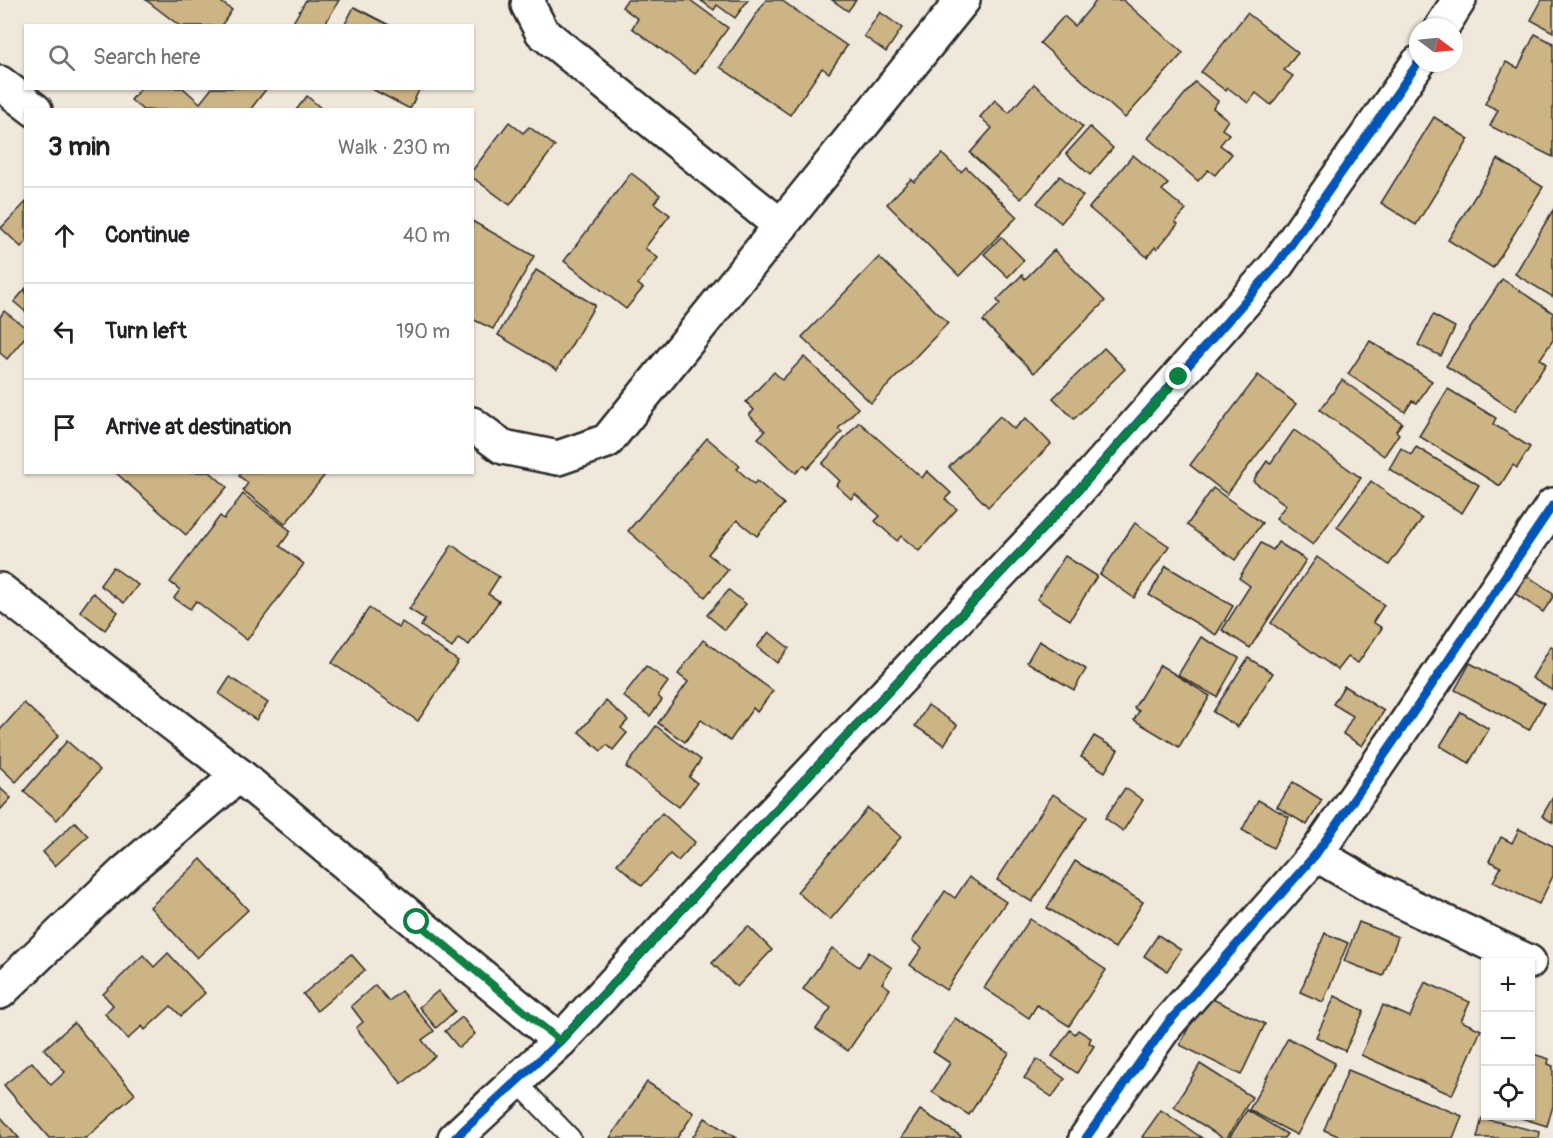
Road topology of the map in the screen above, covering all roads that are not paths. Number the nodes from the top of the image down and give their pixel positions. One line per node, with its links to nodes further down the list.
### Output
1 (529, 0): 8 (street)
2 (963, 0): 8 (street)
3 (1460, 0): 4 (street)
4 (1448, 18)
5 (1412, 72): 18 (street)
6 (3, 91): 7 (street)
7 (32, 108)
8 (781, 226): 9 (street)
9 (474, 425)
10 (1553, 505): 13 (street)
11 (0, 590): 12 (street)
12 (239, 775): 17 (street); 18 (street)
13 (1316, 854): 14 (street); 22 (street)
14 (1519, 958)
15 (1535, 966): 16 (street)
16 (1553, 974)
17 (0, 992)
18 (560, 1041): 19 (street)
19 (516, 1081): 20 (street); 21 (lane)
20 (455, 1138)
21 (571, 1138)
22 (1086, 1138)

